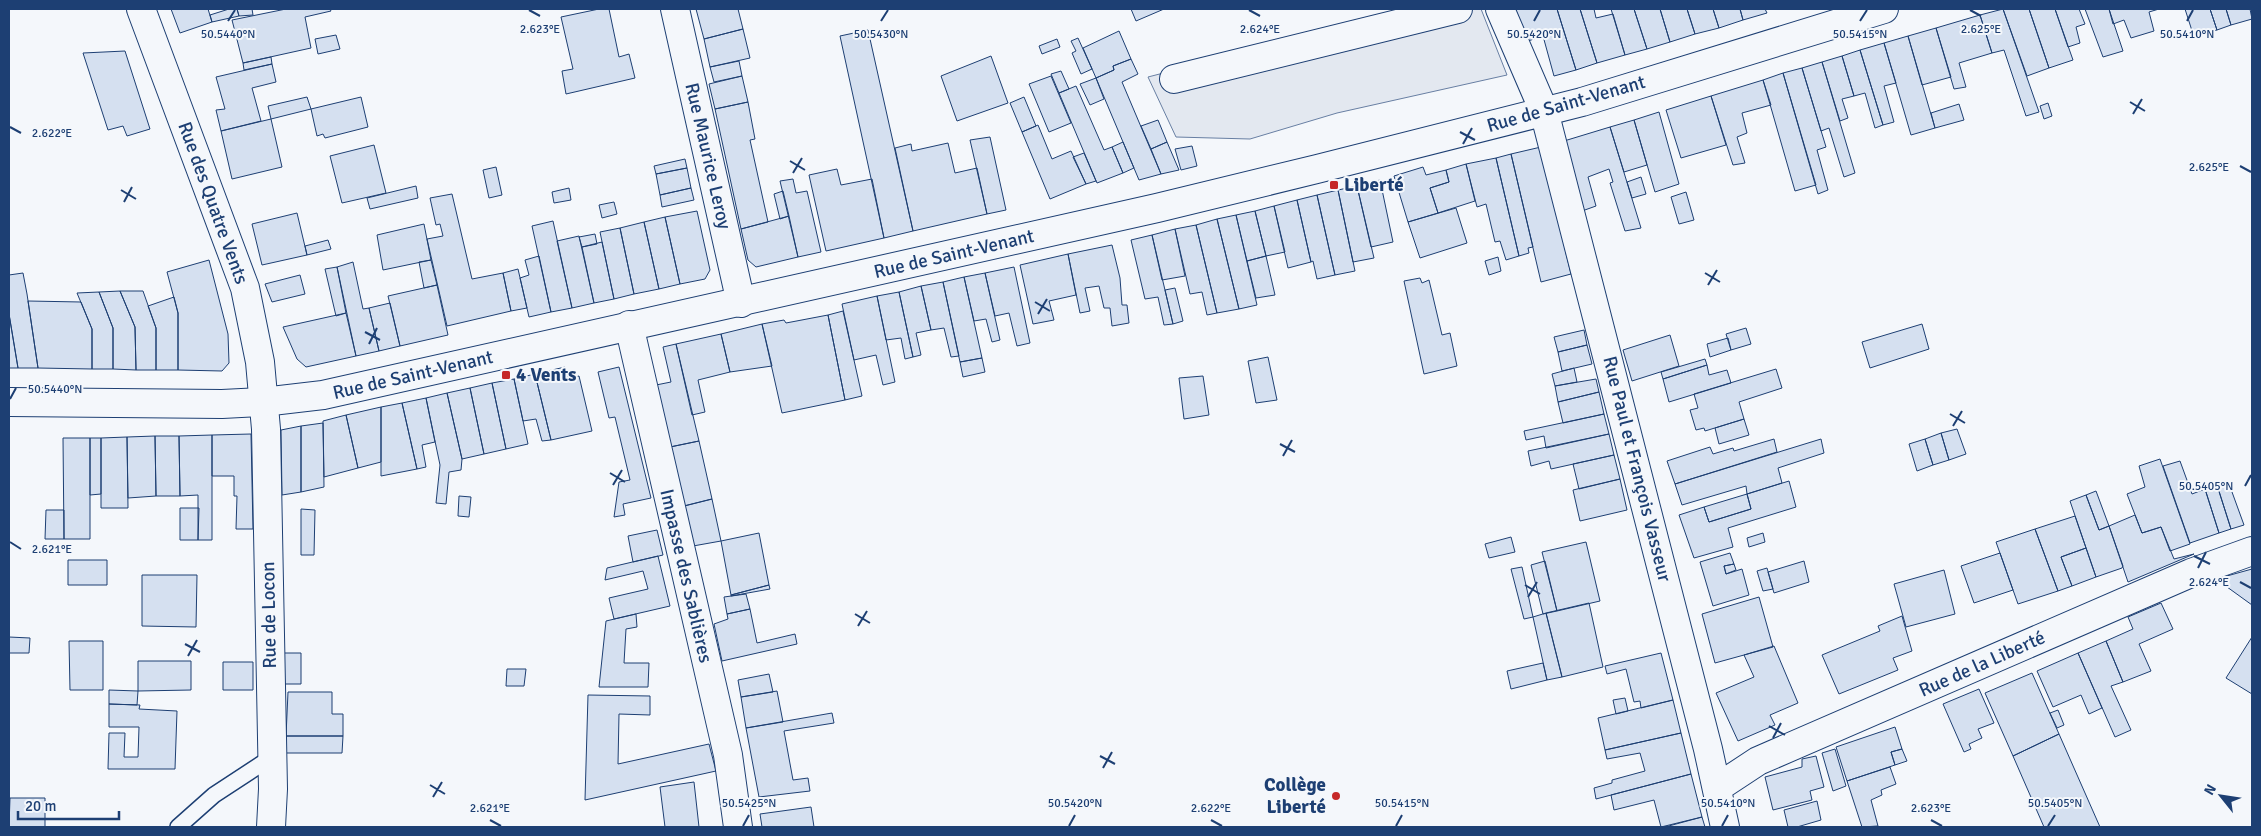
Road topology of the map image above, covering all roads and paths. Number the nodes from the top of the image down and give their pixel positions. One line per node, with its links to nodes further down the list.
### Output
1 (141, 9): 11 (street, Rue des Quatre Vents)
2 (675, 9): 8 (street, Rue Maurice Leroy)
3 (1458, 9): 6 (street)
4 (1500, 9): 7 (street, Rue Paul et François Vasseur)
5 (1884, 9): 7 (street, Rue de Saint-Venant)
6 (1174, 79)
7 (1544, 111): 8 (street, Rue de Saint-Venant); 14 (street, Rue Paul et François Vasseur)
8 (741, 303): 9 (street, Rue de Saint-Venant)
9 (628, 325): 11 (street, Rue de Saint-Venant); 17 (street, Impasse des Sablières)
10 (9, 402): 11 (street, Rue de Saint-Venant)
11 (263, 402): 13 (street, Rue de Locon)
12 (2252, 551): 14 (street, Rue de la Liberté)
13 (272, 757): 15 (lane); 16 (street, Rue de Locon)
14 (1717, 788): 18 (street, Rue Paul et François Vasseur)
15 (178, 827)
16 (271, 827)
17 (738, 827)
18 (1725, 827)

